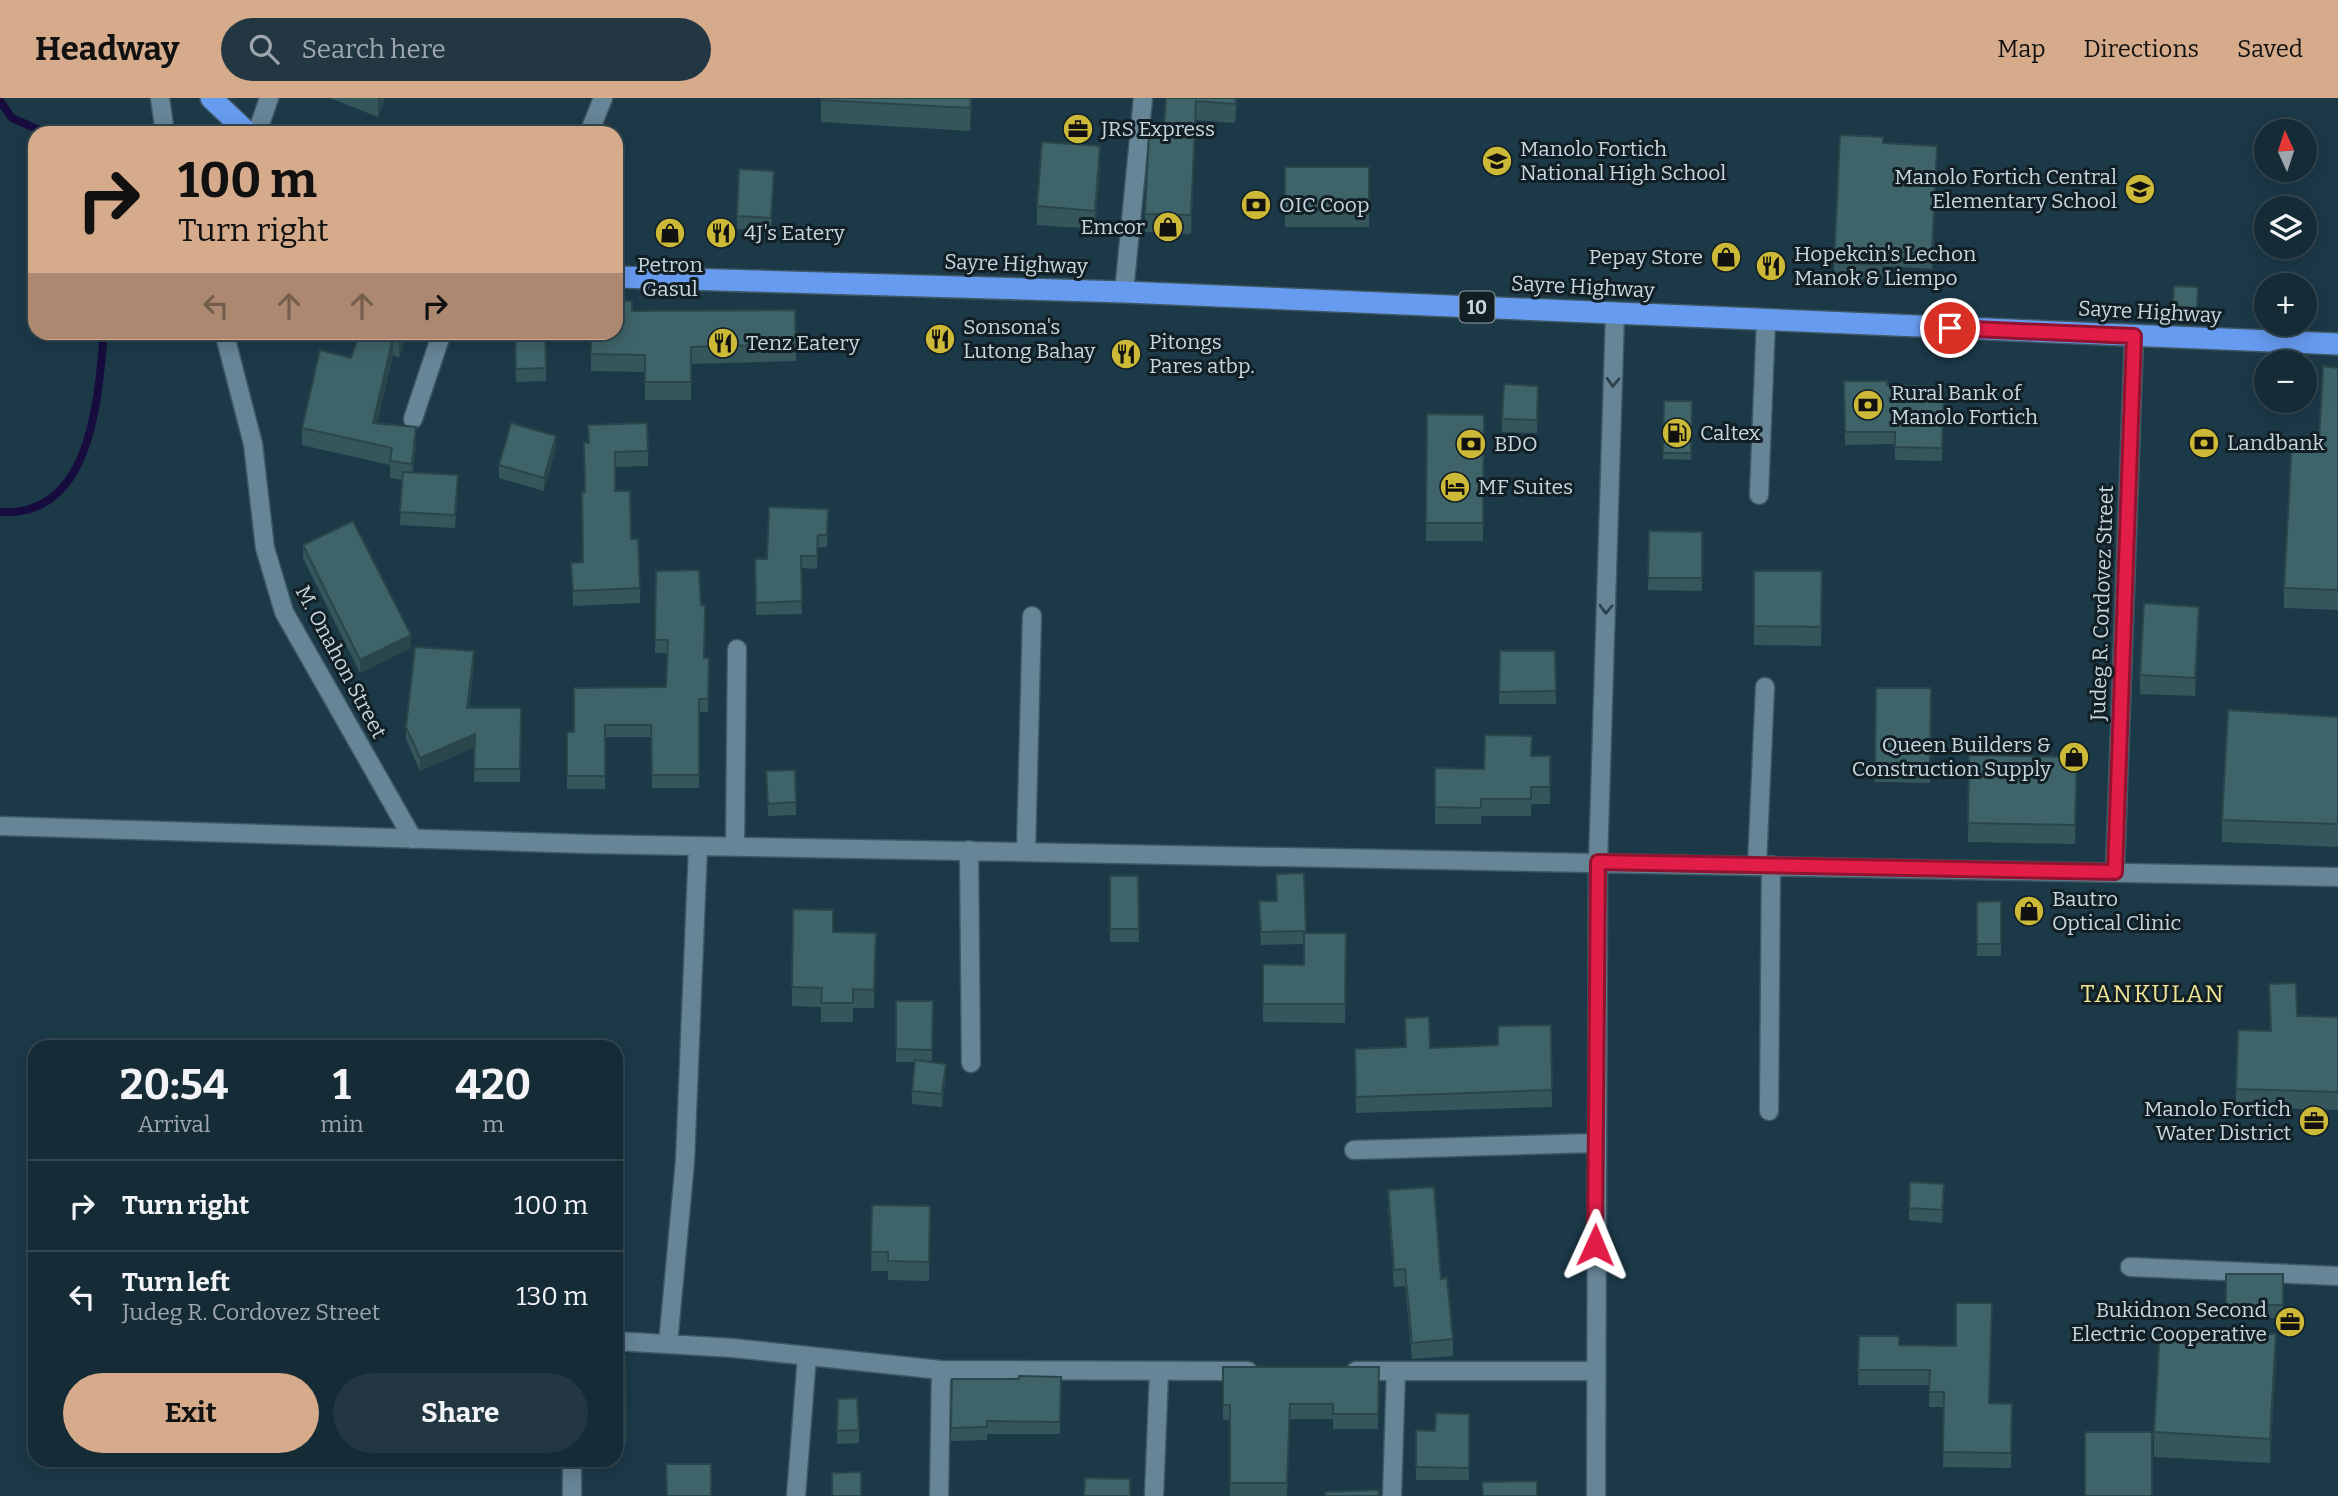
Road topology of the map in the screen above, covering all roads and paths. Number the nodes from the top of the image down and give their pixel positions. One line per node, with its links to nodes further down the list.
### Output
1 (160, 98): 6 (street)
2 (211, 98): 7 (highway)
3 (269, 98): 8 (street)
4 (603, 98): 9 (street)
5 (1143, 98): 11 (street)
6 (164, 126)
7 (241, 126)
8 (259, 126)
9 (592, 126)
10 (623, 277): 11 (highway, Sayre Highway / 10)
11 (1124, 292): 12 (highway, Sayre Highway / 10)
12 (1615, 313): 13 (highway, Sayre Highway / 10); 29 (street, one-way to 29)
13 (1766, 320): 14 (highway, Sayre Highway / 10); 19 (street)
14 (2134, 336): 17 (highway, Sayre Highway / 10); 31 (street, Judeg R. Cordovez Street)
15 (226, 340): 24 (street, M. Onahon Street)
16 (439, 340): 18 (street)
17 (2338, 344)
18 (413, 419)
19 (1759, 495)
20 (1032, 616): 28 (street)
21 (737, 649): 26 (street)
22 (1765, 687): 30 (street)
23 (0, 827): 24 (street)
24 (414, 839): 25 (street)
25 (698, 846): 26 (street); 40 (street)
26 (735, 846): 27 (street)
27 (969, 849): 28 (street); 33 (street)
28 (1026, 850): 29 (street)
29 (1598, 862): 30 (street); 35 (street)
30 (1764, 865): 31 (street); 34 (street)
31 (2115, 872): 32 (street)
32 (2338, 877)
33 (971, 1063)
34 (1769, 1111)
35 (1596, 1143): 36 (street); 47 (street)
36 (1354, 1150)
37 (2130, 1267): 38 (street)
38 (2338, 1276)
39 (623, 1341): 40 (street)
40 (668, 1344): 41 (street)
41 (807, 1356): 42 (street); 50 (street)
42 (941, 1370): 43 (street); 51 (street)
43 (1159, 1371): 44 (street); 52 (street)
44 (1270, 1371)
45 (1340, 1371): 46 (street)
46 (1395, 1371): 47 (street); 53 (street)
47 (1594, 1371): 54 (street)
48 (572, 1467): 49 (street)
49 (572, 1496)
50 (796, 1496)
51 (939, 1496)
52 (1154, 1496)
53 (1392, 1496)
54 (1596, 1496)

